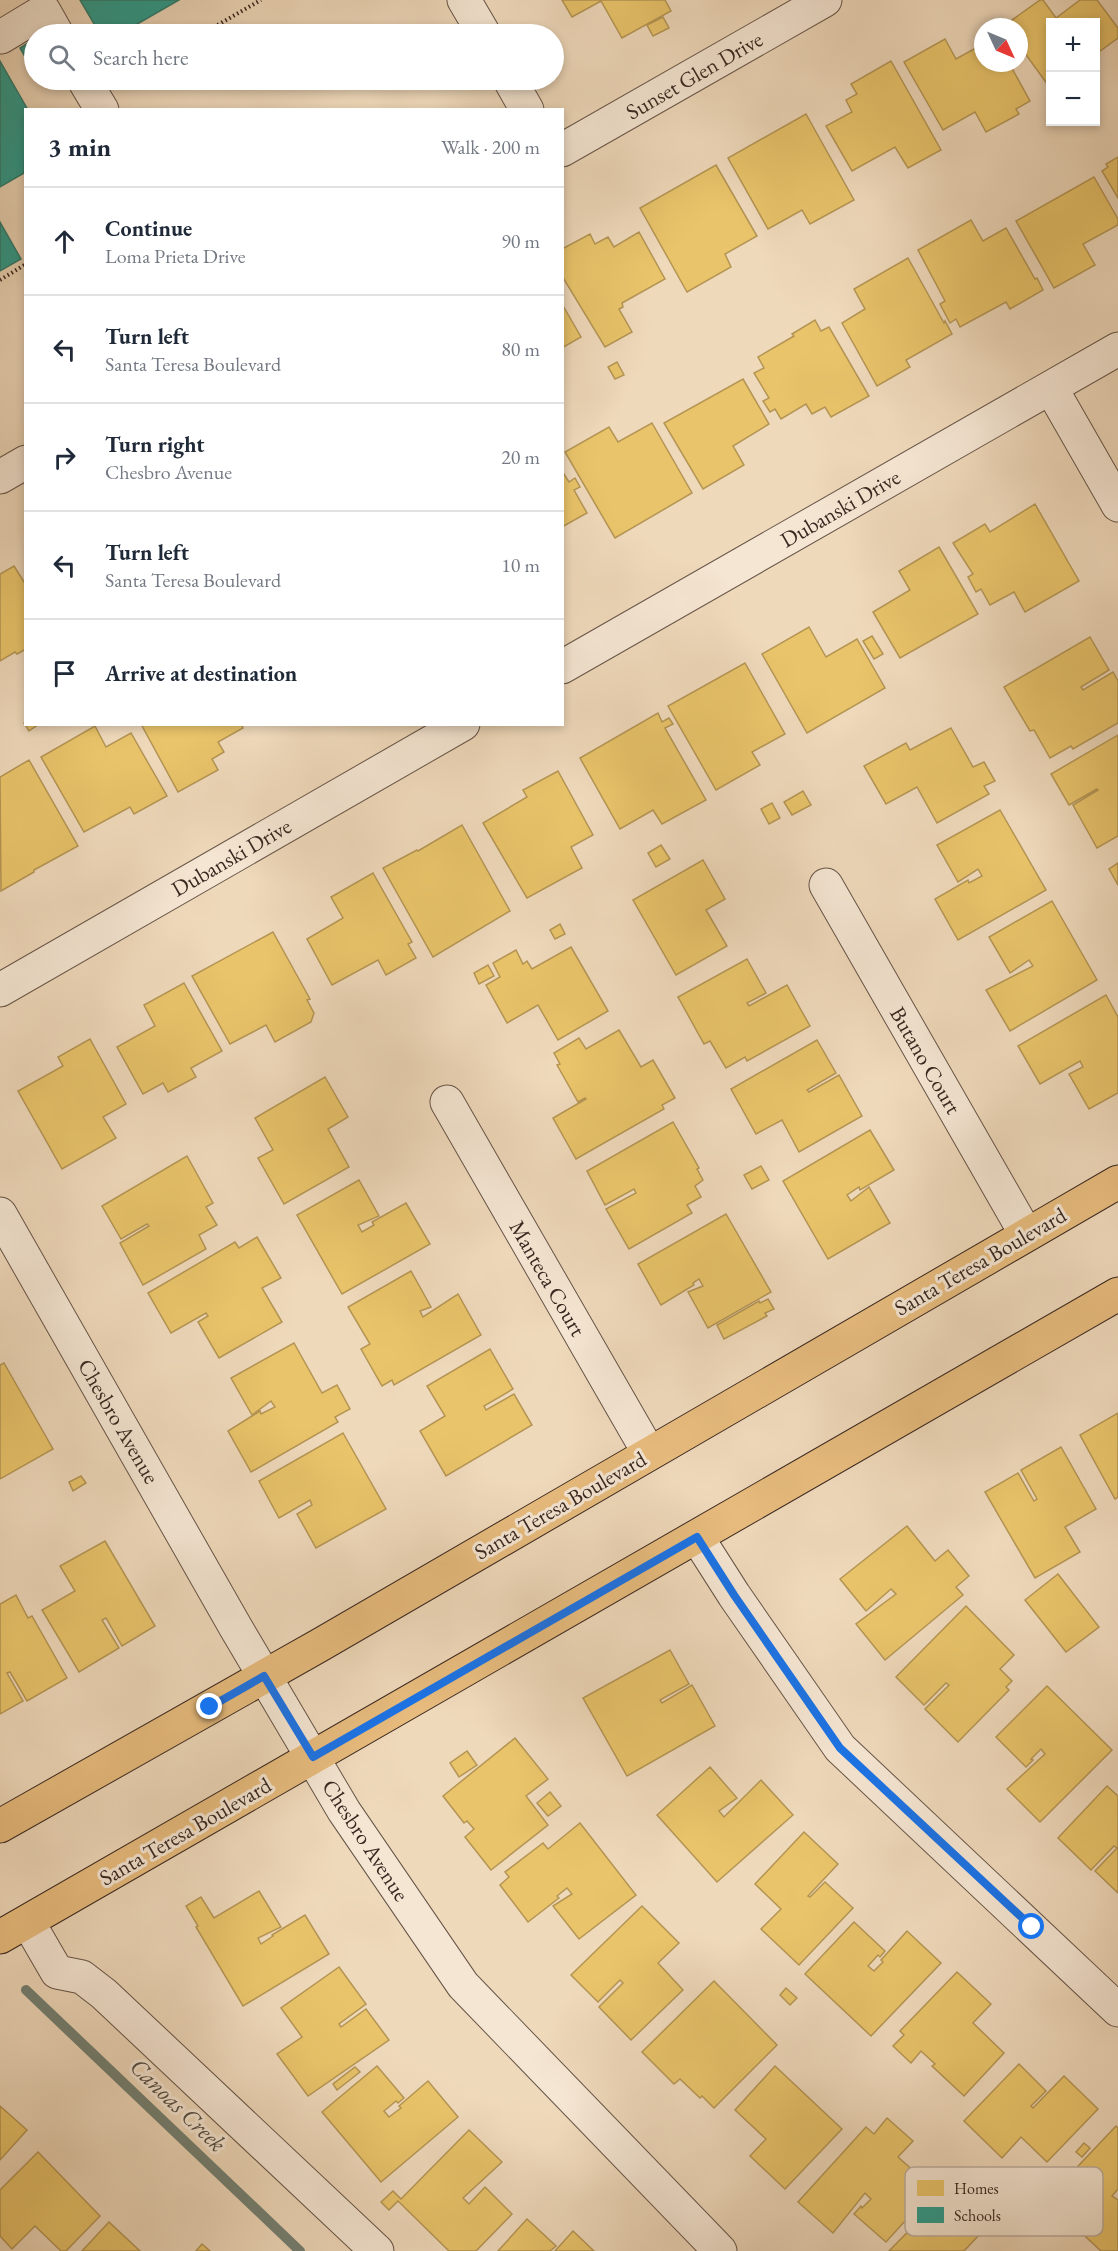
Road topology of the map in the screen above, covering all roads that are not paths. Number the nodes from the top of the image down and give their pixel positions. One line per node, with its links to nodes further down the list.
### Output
1 (464, 0): 4 (street)
2 (825, 0): 10 (street, Sunset Glen Drive)
3 (51, 24): 5 (street)
4 (478, 24)
5 (0, 37)
6 (90, 90): 8 (street)
7 (516, 90): 9 (street)
8 (101, 108)
9 (526, 108)
10 (564, 149)
11 (1118, 349): 12 (street, Dubanski Drive)
12 (1051, 388): 15 (street); 16 (street, Dubanski Drive)
13 (24, 463): 14 (street)
14 (0, 477)
15 (1118, 505)
16 (564, 666)
17 (460, 726): 19 (street, Dubanski Drive)
18 (826, 885): 23 (street, Butano Court)
19 (0, 990)
20 (447, 1102): 26 (street, Manteca Court)
21 (1118, 1182): 23 (main road, Santa Teresa Boulevard)
22 (0, 1214): 24 (street, Chesbro Avenue)
23 (1026, 1234): 26 (main road, Santa Teresa Boulevard)
24 (11, 1257): 28 (street, Chesbro Avenue)
25 (1118, 1294): 27 (main road, Santa Teresa Boulevard)
26 (649, 1453): 28 (main road, Santa Teresa Boulevard)
27 (697, 1537): 29 (main road, Santa Teresa Boulevard); 32 (street)
28 (264, 1676): 29 (street, Chesbro Avenue); 30 (main road, Santa Teresa Boulevard)
29 (313, 1757): 31 (main road, Santa Teresa Boulevard); 34 (street, Chesbro Avenue)
30 (0, 1826)
31 (14, 1929): 33 (street)
32 (1118, 2010)
33 (377, 2251)
34 (720, 2251)

